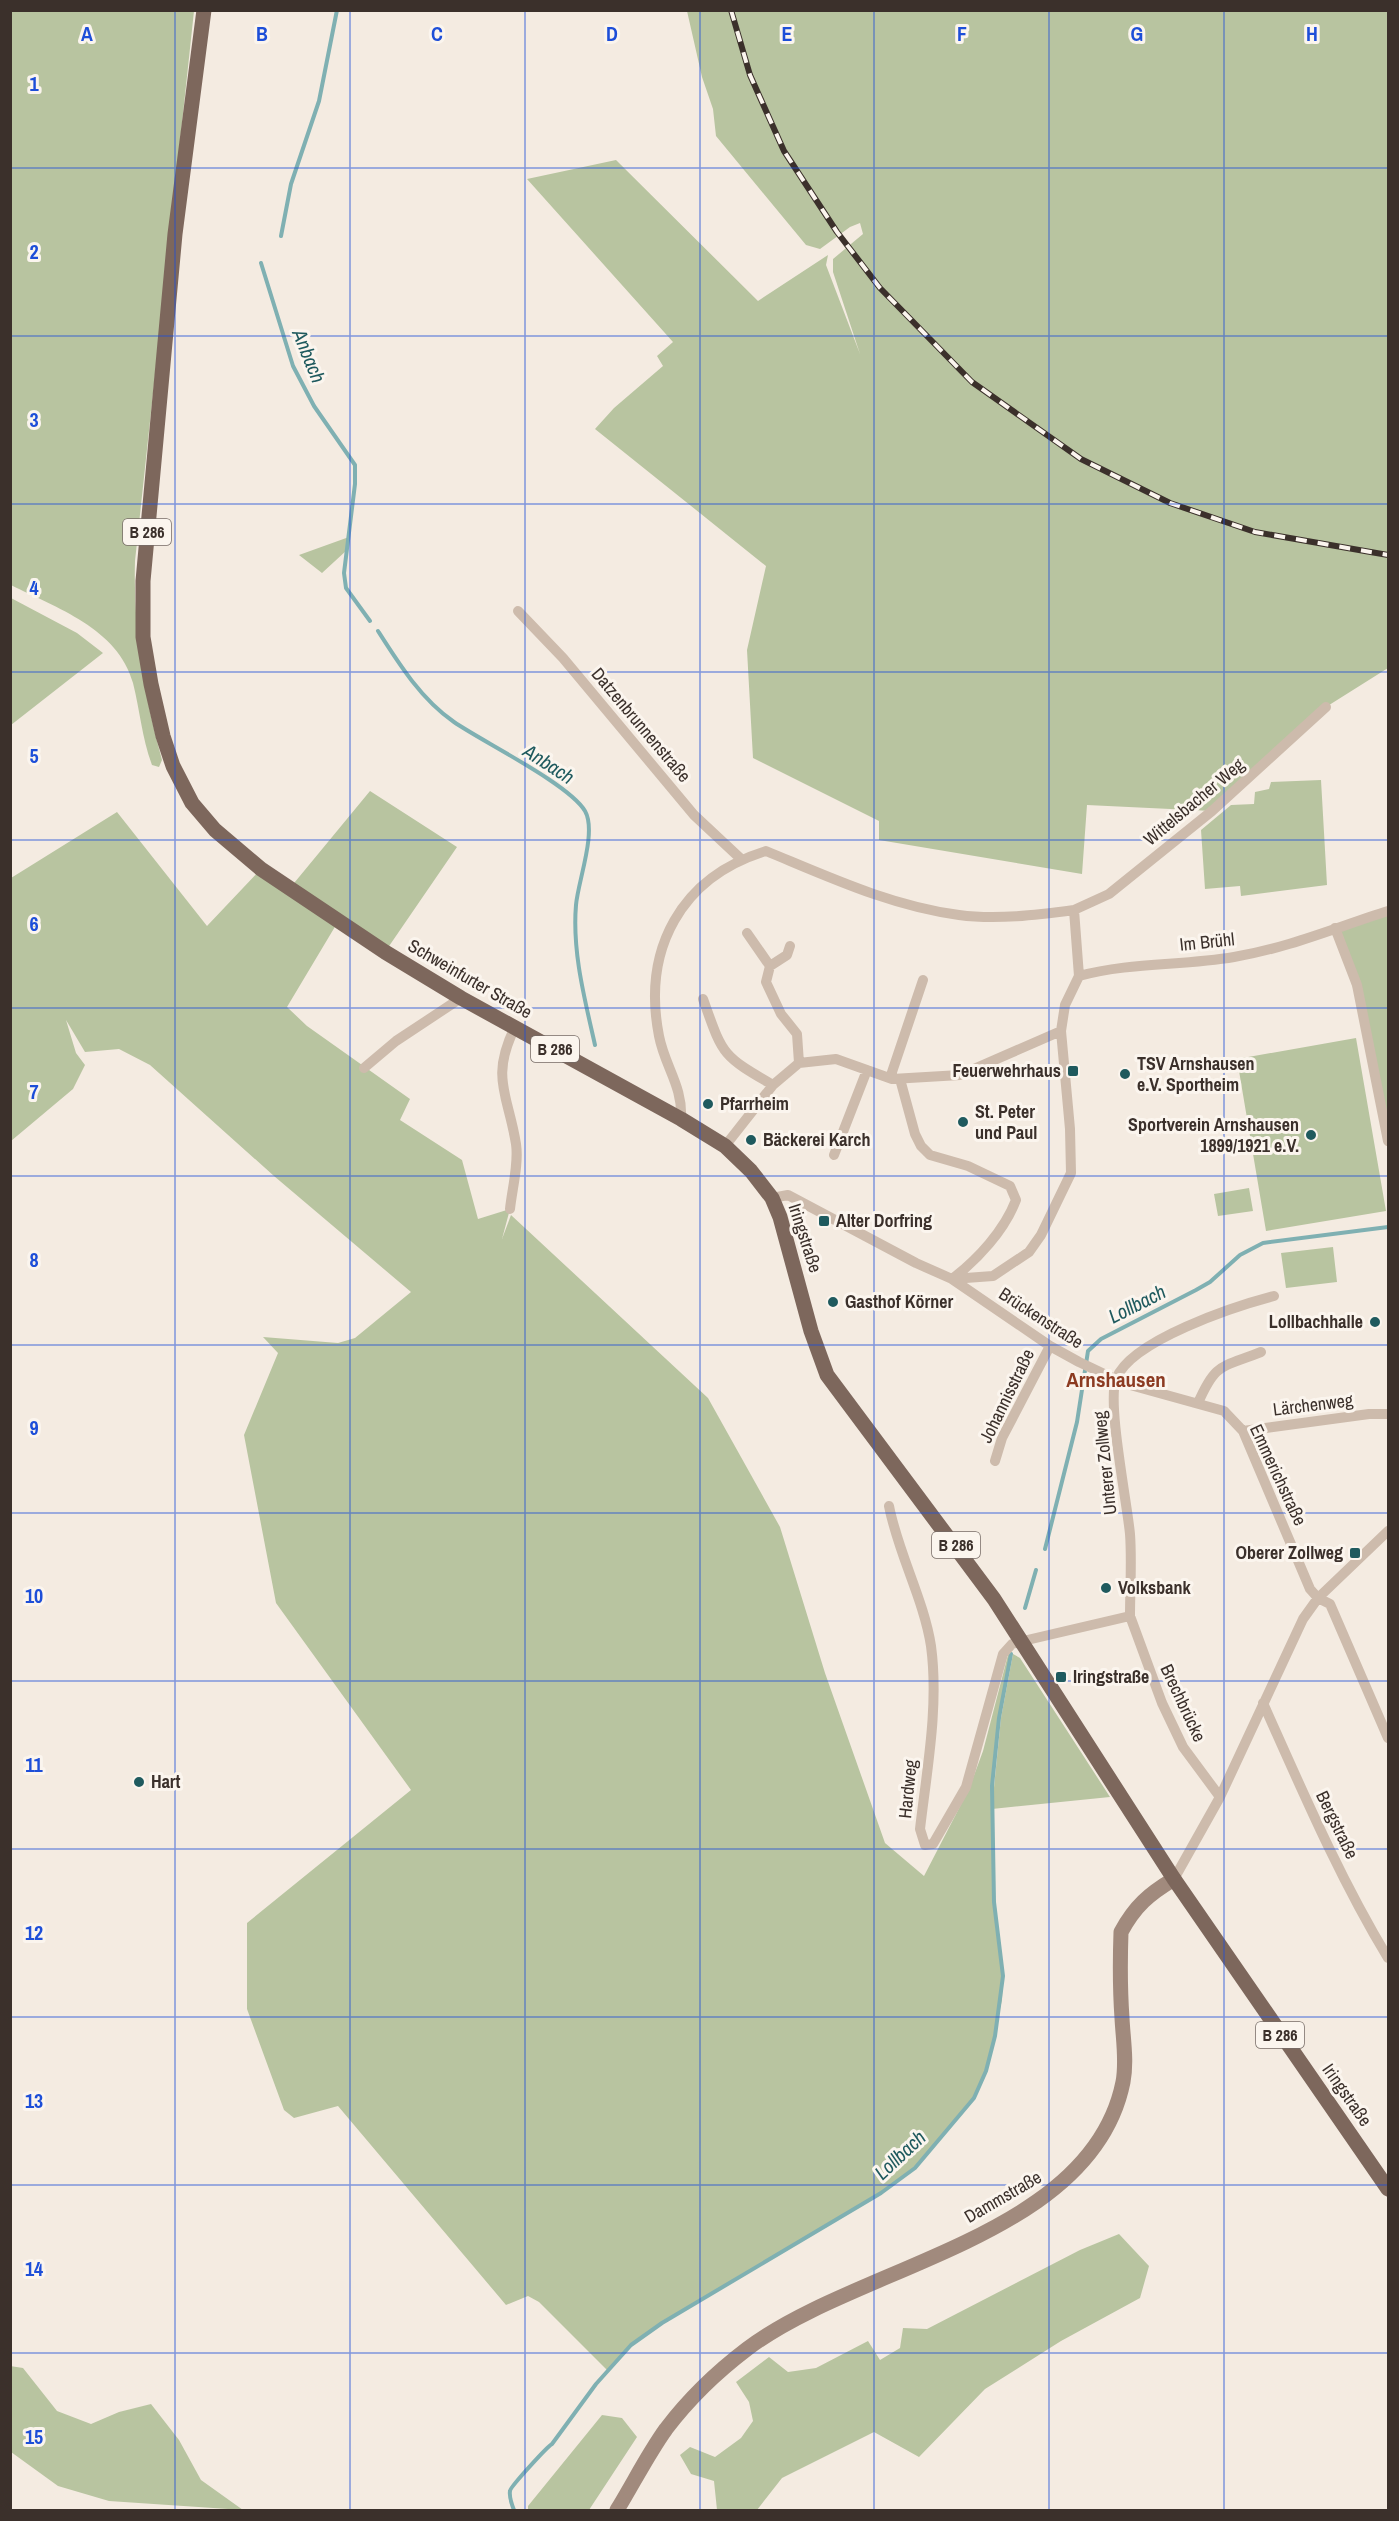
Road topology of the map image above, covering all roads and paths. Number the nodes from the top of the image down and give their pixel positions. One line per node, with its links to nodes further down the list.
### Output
1 (204, 10): 13 (main road, Schweinfurter Straße / B 286)
2 (518, 611): 4 (street, Datzenbrunnenstraße)
3 (1326, 707): 5 (street, Wittelsbacher Weg)
4 (741, 859): 5 (street); 22 (street)
5 (1074, 910): 11 (street)
6 (1389, 911): 7 (street, Im Brühl)
7 (1335, 928): 11 (street, Im Brühl); 23 (street)
8 (747, 933): 10 (street)
9 (790, 946): 10 (street)
10 (770, 966): 17 (street)
11 (1079, 976): 16 (street)
12 (923, 980): 20 (street)
13 (461, 998): 15 (main road, Schweinfurter Straße / B 286); 18 (street)
14 (703, 999): 21 (street)
15 (515, 1027): 22 (main road, Schweinfurter Straße / B 286); 27 (street)
16 (1061, 1031): 20 (street); 28 (street)
17 (799, 1063): 19 (street); 21 (street)
18 (364, 1068)
19 (867, 1070): 20 (street); 25 (street)
20 (895, 1079): 28 (street)
21 (773, 1085): 24 (street)
22 (681, 1119): 24 (main road, Schweinfurter Straße / B 286)
23 (1389, 1141)
24 (724, 1146): 26 (main road, Iringstraße / B 286)
25 (834, 1155)
26 (772, 1198): 28 (street); 41 (main road, Iringstraße / B 286)
27 (510, 1209)
28 (952, 1279): 30 (street, Brückenstraße)
29 (1274, 1296): 32 (street)
30 (1050, 1346): 32 (street, Brückenstraße); 36 (street, Johannisstraße)
31 (1261, 1352): 33 (street)
32 (1116, 1380): 33 (street, Emmerichstraße); 40 (street, Unterer Zollweg)
33 (1198, 1403): 35 (street, Emmerichstraße)
34 (1389, 1414): 35 (street, Lärchenweg)
35 (1243, 1431): 39 (street, Emmerichstraße)
36 (995, 1461)
37 (889, 1506): 41 (street, Hardweg)
38 (1389, 1531): 39 (street)
39 (1318, 1598): 42 (street); 43 (street, Emmerichstraße)
40 (1130, 1616): 41 (street); 44 (street, Brechbrücke)
41 (1023, 1641): 45 (main road, Iringstraße / B 286)
42 (1263, 1703): 44 (street); 46 (street, Bergstraße)
43 (1389, 1738)
44 (1220, 1797): 45 (street)
45 (1174, 1879): 47 (main road, Iringstraße / B 286); 48 (street, Dammstraße)
46 (1389, 1958)
47 (1389, 2188)
48 (617, 2511)

